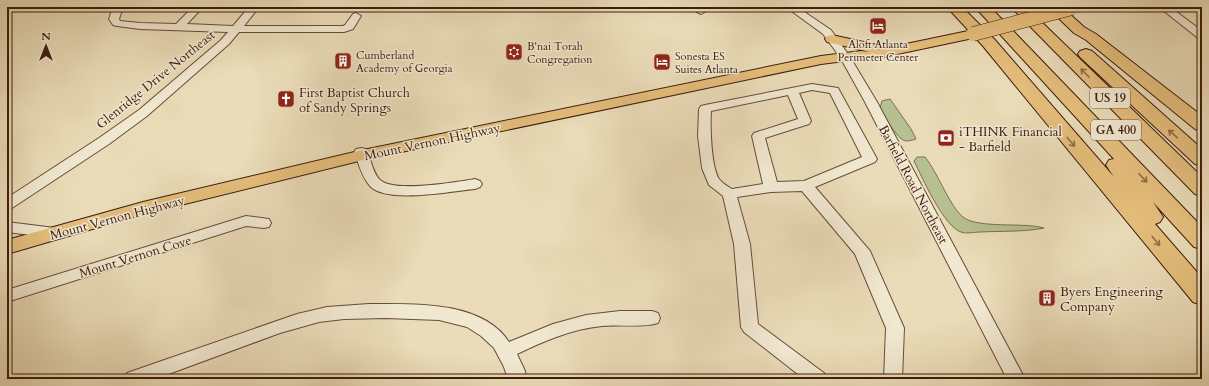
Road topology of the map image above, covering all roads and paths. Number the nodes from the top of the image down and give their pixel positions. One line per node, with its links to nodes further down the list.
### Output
1 (118, 7): 17 (street)
2 (198, 7): 17 (street)
3 (254, 7): 18 (street, Glenridge Drive Northeast)
4 (791, 7): 22 (street, Barfield Road Northeast)
5 (954, 7): 46 (highway, one-way to 46)
6 (963, 7): 38 (highway)
7 (982, 7): 27 (highway)
8 (999, 7): 39 (highway, GA 400)
9 (1018, 7): 35 (highway, US 19, one-way to 9)
10 (1037, 7): 20 (main road, Mount Vernon Highway); 31 (highway, US 19, one-way to 10)
11 (1054, 7): 19 (highway)
12 (1164, 7): 21 (street)
13 (1178, 7): 16 (street)
14 (1073, 8): 20 (main road, bridge)
15 (356, 16): 18 (street)
16 (1202, 23)
17 (180, 26): 18 (street)
18 (236, 28): 37 (street, Glenridge Drive Northeast)
19 (1079, 30): 28 (highway); 29 (highway)
20 (968, 31): 23 (main road, Mount Vernon Highway); 24 (main road, Mount Vernon Highway)
21 (1202, 36)
22 (832, 39): 23 (main road); 25 (street, Barfield Road Northeast)
23 (877, 48): 24 (main road, Mount Vernon Highway)
24 (861, 55): 25 (main road, Mount Vernon Highway)
25 (845, 57): 30 (main road, Mount Vernon Highway); 54 (street, Barfield Road Northeast)
26 (792, 91): 33 (street); 34 (street); 36 (street)
27 (1076, 107): 38 (highway); 43 (highway, one-way to 43)
28 (1202, 125)
29 (1202, 147)
30 (362, 154): 32 (street); 42 (main road, Mount Vernon Highway)
31 (1202, 160)
32 (475, 184)
33 (806, 186): 34 (street); 53 (street)
34 (771, 187): 36 (street)
35 (1202, 189)
36 (729, 194): 52 (street)
37 (7, 205)
38 (1152, 217): 45 (highway)
39 (1202, 222)
40 (264, 223): 47 (street, Mount Vernon Cove)
41 (7, 227): 42 (street)
42 (56, 233): 44 (main road, Mount Vernon Highway)
43 (1202, 241)
44 (7, 247)
45 (1202, 272)
46 (1202, 295)
47 (7, 296)
48 (652, 318): 49 (street)
49 (506, 351): 50 (street); 51 (street)
50 (133, 379)
51 (517, 379)
52 (818, 379)
53 (893, 379)
54 (1016, 379)

